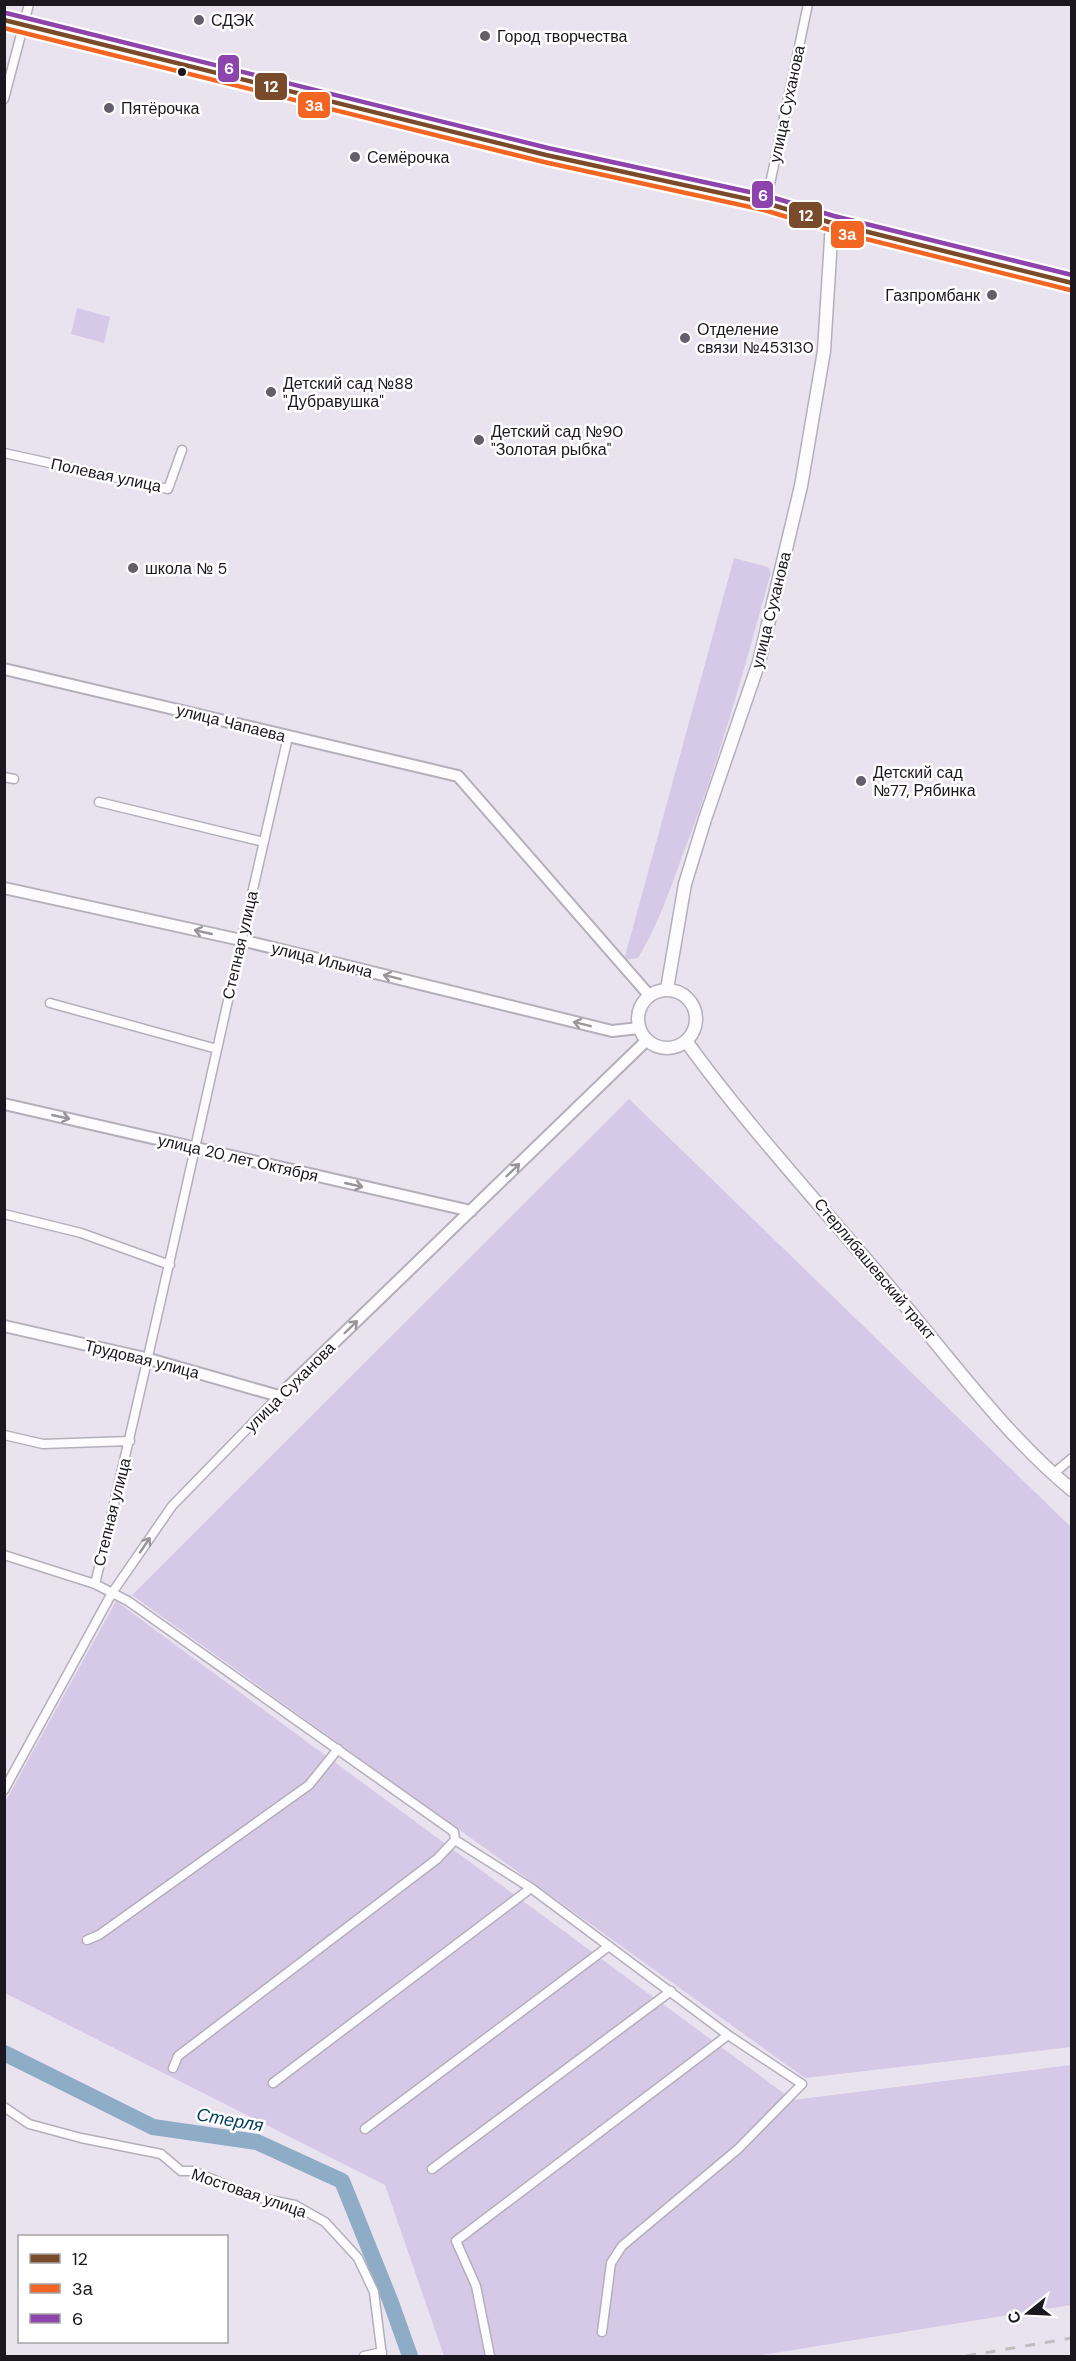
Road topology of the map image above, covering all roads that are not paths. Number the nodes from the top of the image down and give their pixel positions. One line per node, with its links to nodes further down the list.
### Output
1 (29, 4): 4 (street)
2 (808, 4): 6 (street, улица Суханова)
3 (4, 20): 4 (main road)
4 (24, 25): 5 (street); 6 (main road)
5 (4, 99)
6 (766, 203): 7 (main road)
7 (832, 223): 8 (main road); 19 (main road, улица Суханова)
8 (1071, 283)
9 (182, 450): 10 (street, Полевая улица)
10 (4, 453)
11 (4, 669): 12 (main road, улица Чапаева)
12 (288, 737): 16 (street, Степная улица); 20 (main road, улица Чапаева)
13 (4, 777): 14 (street)
14 (14, 779)
15 (99, 802): 16 (street)
16 (264, 842): 18 (street, Степная улица)
17 (4, 888): 18 (main road, улица Ильича, one-way to 17)
18 (241, 940): 22 (main road, улица Ильича, one-way to 18); 25 (street, Степная улица)
19 (667, 989): 20 (main road); 24 (main road)
20 (649, 996): 22 (main road)
21 (50, 1003): 25 (street)
22 (639, 1028): 23 (main road)
23 (647, 1040): 24 (main road); 28 (main road, улица Суханова, one-way to 23)
24 (686, 1041): 37 (main road, Стерлибашевский тракт)
25 (217, 1049): 27 (street, Степная улица)
26 (4, 1104): 27 (main road, улица 20 лет Октября, one-way to 27)
27 (195, 1149): 28 (main road, улица 20 лет Октября, one-way to 28); 30 (street, Степная улица)
28 (471, 1211): 33 (main road, улица Суханова, one-way to 28)
29 (4, 1214): 30 (street)
30 (170, 1265): 32 (street, Степная улица)
31 (4, 1326): 32 (main road, Трудовая улица)
32 (149, 1359): 33 (main road, Трудовая улица); 35 (street, Степная улица)
33 (279, 1396): 41 (street, улица Суханова, one-way to 33)
34 (4, 1435): 35 (street, Степная улица)
35 (130, 1441): 40 (street, Степная улица)
36 (1071, 1458): 37 (street)
37 (1053, 1474): 38 (main road, Стерлибашевский тракт)
38 (1071, 1490)
39 (4, 1555): 40 (street)
40 (95, 1584): 41 (street)
41 (112, 1593): 42 (street); 43 (street, улица Суханова)
42 (338, 1749): 44 (street); 46 (street)
43 (4, 1790)
44 (455, 1840): 45 (street); 50 (street)
45 (531, 1888): 47 (street); 51 (street)
46 (87, 1940)
47 (609, 1946): 48 (street); 53 (street)
48 (671, 1991): 49 (street); 54 (street)
49 (728, 2035): 55 (street); 58 (street)
50 (173, 2068)
51 (273, 2083)
52 (4, 2107): 56 (street, Мостовая улица)
53 (365, 2129)
54 (432, 2169)
55 (602, 2332)
56 (382, 2354): 57 (street, Мостовая улица)
57 (364, 2356)
58 (490, 2356)

